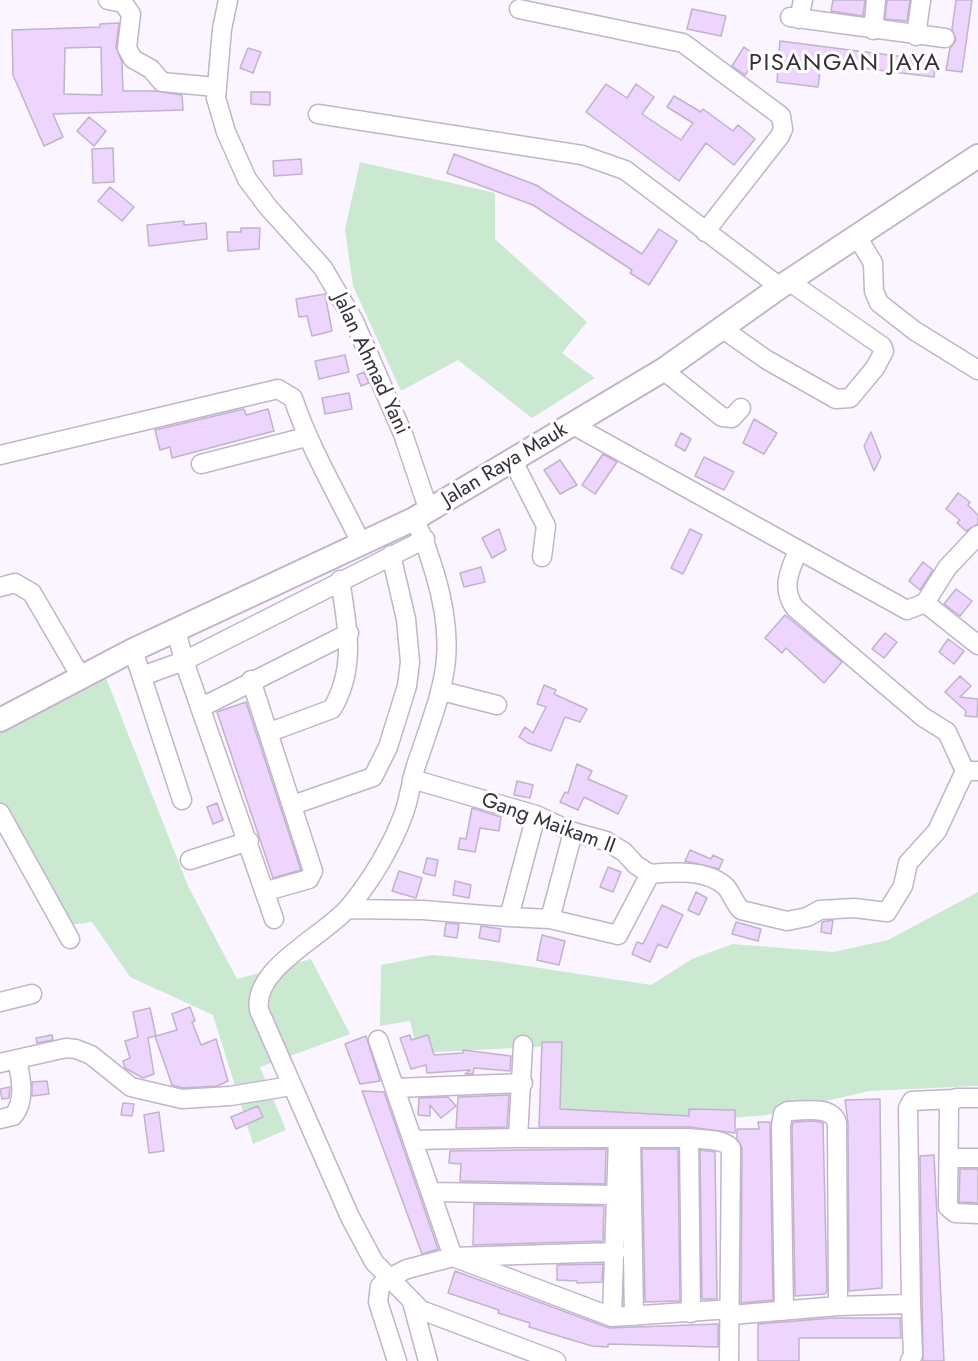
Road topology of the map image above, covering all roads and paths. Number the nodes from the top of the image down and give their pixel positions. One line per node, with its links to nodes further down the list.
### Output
1 (108, 0): 10 (street)
2 (228, 0): 10 (street, Jalan Ahmad Yani)
3 (803, 0): 7 (street)
4 (876, 0): 7 (street)
5 (921, 0): 8 (street)
6 (519, 9): 13 (street)
7 (873, 30): 8 (street)
8 (915, 36): 9 (street)
9 (945, 38)
10 (216, 87): 25 (street, Jalan Ahmad Yani)
11 (318, 114): 13 (street)
12 (978, 156): 14 (main road, Jalan Raya Mauk)
13 (705, 232): 15 (street)
14 (858, 238): 15 (main road, Jalan Raya Mauk); 18 (street)
15 (785, 284): 16 (main road, Jalan Raya Mauk); 16 (street)
16 (723, 329): 17 (main road, Jalan Raya Mauk)
17 (663, 370): 19 (street); 20 (main road, Jalan Raya Mauk)
18 (978, 370)
19 (741, 408)
20 (573, 425): 23 (main road, Jalan Raya Mauk); 29 (street)
21 (306, 437): 22 (street); 24 (street); 28 (street)
22 (0, 455)
23 (512, 459): 25 (main road, Jalan Raya Mauk); 31 (street)
24 (201, 464)
25 (421, 515): 27 (street, Jalan Ahmad Yani); 28 (main road, Jalan Raya Mauk)
26 (978, 535): 34 (street)
27 (425, 539): 30 (street); 43 (street, Jalan Ahmad Yani)
28 (361, 543): 35 (main road, Jalan Raya Mauk)
29 (798, 551): 34 (street); 48 (street)
30 (391, 555): 32 (street); 51 (street)
31 (542, 557)
32 (340, 580): 36 (street); 39 (street)
33 (0, 587): 41 (street)
34 (925, 603): 37 (street)
35 (176, 630): 38 (main road, Jalan Raya Mauk); 39 (street)
36 (349, 633): 42 (street); 47 (street)
37 (978, 645)
38 (133, 650): 40 (street); 41 (main road, Jalan Raya Mauk)
39 (184, 661): 40 (street); 45 (street)
40 (142, 676): 50 (street)
41 (81, 677): 46 (main road, Jalan Raya Mauk)
42 (251, 680): 45 (street); 47 (street)
43 (442, 691): 44 (street); 49 (street, Jalan Ahmad Yani)
44 (496, 705)
45 (200, 708): 55 (street)
46 (0, 720)
47 (270, 732): 51 (street)
48 (972, 771): 57 (street)
49 (412, 779): 53 (street, Gang Maikam II); 59 (street, Jalan Ahmad Yani)
50 (183, 800)
51 (293, 805): 58 (street)
52 (0, 813): 63 (street)
53 (536, 815): 54 (street, Gang Maikam II); 60 (street)
54 (573, 832): 57 (street, Gang Maikam II); 62 (street)
55 (249, 842): 56 (street); 58 (street)
56 (190, 860)
57 (650, 874): 62 (street)
58 (267, 891): 61 (street)
59 (348, 909): 60 (street); 70 (street, Jalan Ahmad Yani)
60 (509, 916): 62 (street)
61 (274, 919)
62 (550, 919)
63 (70, 939)
64 (32, 994): 65 (street)
65 (0, 1002)
66 (378, 1040): 71 (street)
67 (523, 1045): 69 (street)
68 (9, 1061): 70 (street); 74 (street)
69 (522, 1083): 71 (street); 75 (street)
70 (291, 1086): 86 (street, Jalan Ahmad Yani)
71 (396, 1088): 78 (street)
72 (978, 1098): 73 (street)
73 (953, 1099): 79 (street); 88 (street)
74 (0, 1119)
75 (518, 1138): 77 (street); 78 (street)
76 (689, 1138): 77 (street); 91 (street); 92 (street)
77 (624, 1139): 82 (street); 93 (street)
78 (413, 1140): 81 (street)
79 (950, 1158): 80 (street); 83 (street)
80 (978, 1158)
81 (431, 1192): 82 (street); 85 (street)
82 (618, 1195): 84 (street)
83 (978, 1214)
84 (616, 1252): 85 (street); 94 (street)
85 (453, 1257): 86 (street); 94 (street)
86 (389, 1278): 87 (street, Jalan Ahmad Yani); 95 (street)
87 (412, 1302): 96 (street); 97 (street)
88 (911, 1304): 89 (street); 99 (street)
89 (838, 1306): 90 (street); 90 (street)
90 (784, 1311): 91 (street)
91 (731, 1312): 92 (street); 98 (street)
92 (691, 1313): 93 (street)
93 (634, 1316): 94 (street)
94 (612, 1317)
95 (397, 1361)
96 (428, 1361)
97 (556, 1361)
98 (729, 1361)
99 (910, 1361)

